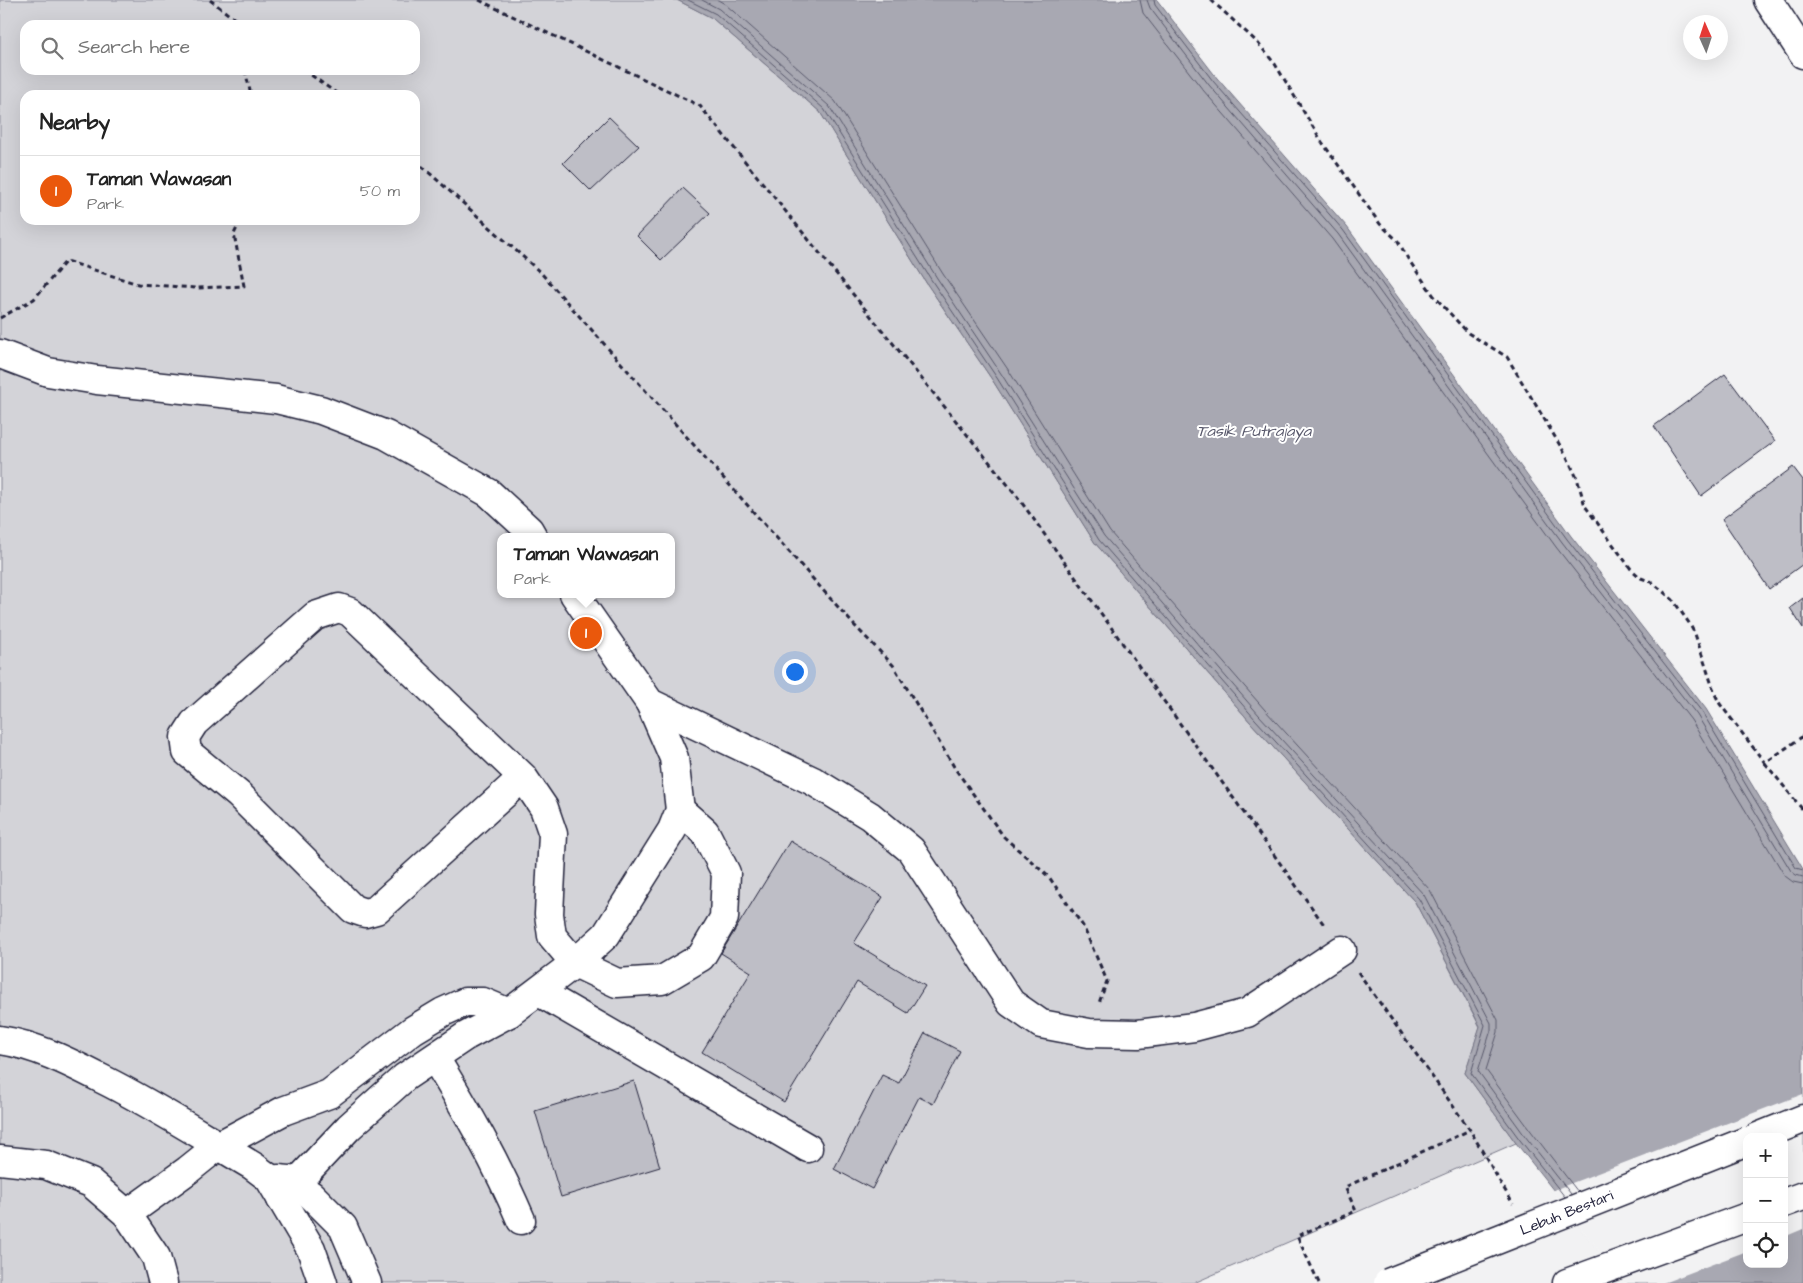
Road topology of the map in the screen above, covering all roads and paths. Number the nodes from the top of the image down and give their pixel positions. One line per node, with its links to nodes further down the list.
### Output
1 (210, 0): 5 (path)
2 (479, 0): 25 (path)
3 (1211, 0): 21 (path)
4 (1768, 0): 8 (main road)
5 (232, 17): 6 (path); 7 (path)
6 (233, 20)
7 (236, 20)
8 (1803, 54)
9 (246, 75): 11 (path)
10 (311, 75): 12 (path)
11 (250, 90)
12 (332, 90)
13 (420, 164): 29 (path)
14 (238, 225): 15 (path)
15 (0, 318)
16 (0, 354): 17 (main road)
17 (530, 533)
18 (577, 598): 19 (main road)
19 (650, 703): 23 (main road); 29 (main road)
20 (1803, 736): 21 (path)
21 (1766, 763): 24 (path)
22 (523, 777): 22 (main road); 26 (main road)
23 (680, 810): 26 (main road); 26 (main road)
24 (1803, 810)
25 (1342, 950): 29 (main road); 33 (path)
26 (575, 964): 27 (main road)
27 (539, 992): 28 (main road); 37 (main road)
28 (509, 1014): 31 (main road); 36 (main road)
29 (1089, 1033)
30 (0, 1040): 36 (main road)
31 (434, 1058): 39 (main road); 45 (main road)
32 (1803, 1119): 34 (main road)
33 (1470, 1130): 42 (path); 49 (path)
34 (1768, 1133)
35 (1743, 1143): 50 (main road, Lebuh Bestari, bridge)
36 (218, 1146): 39 (main road); 43 (main road)
37 (808, 1148)
38 (0, 1160): 43 (main road)
39 (282, 1187): 47 (main road); 48 (main road)
40 (1803, 1196): 41 (main road)
41 (1788, 1202)
42 (1515, 1206)
43 (128, 1214): 46 (main road)
44 (1743, 1218): 51 (main road)
45 (521, 1220)
46 (163, 1283)
47 (323, 1283)
48 (367, 1283)
49 (1319, 1283)
50 (1388, 1283)
51 (1567, 1283)

